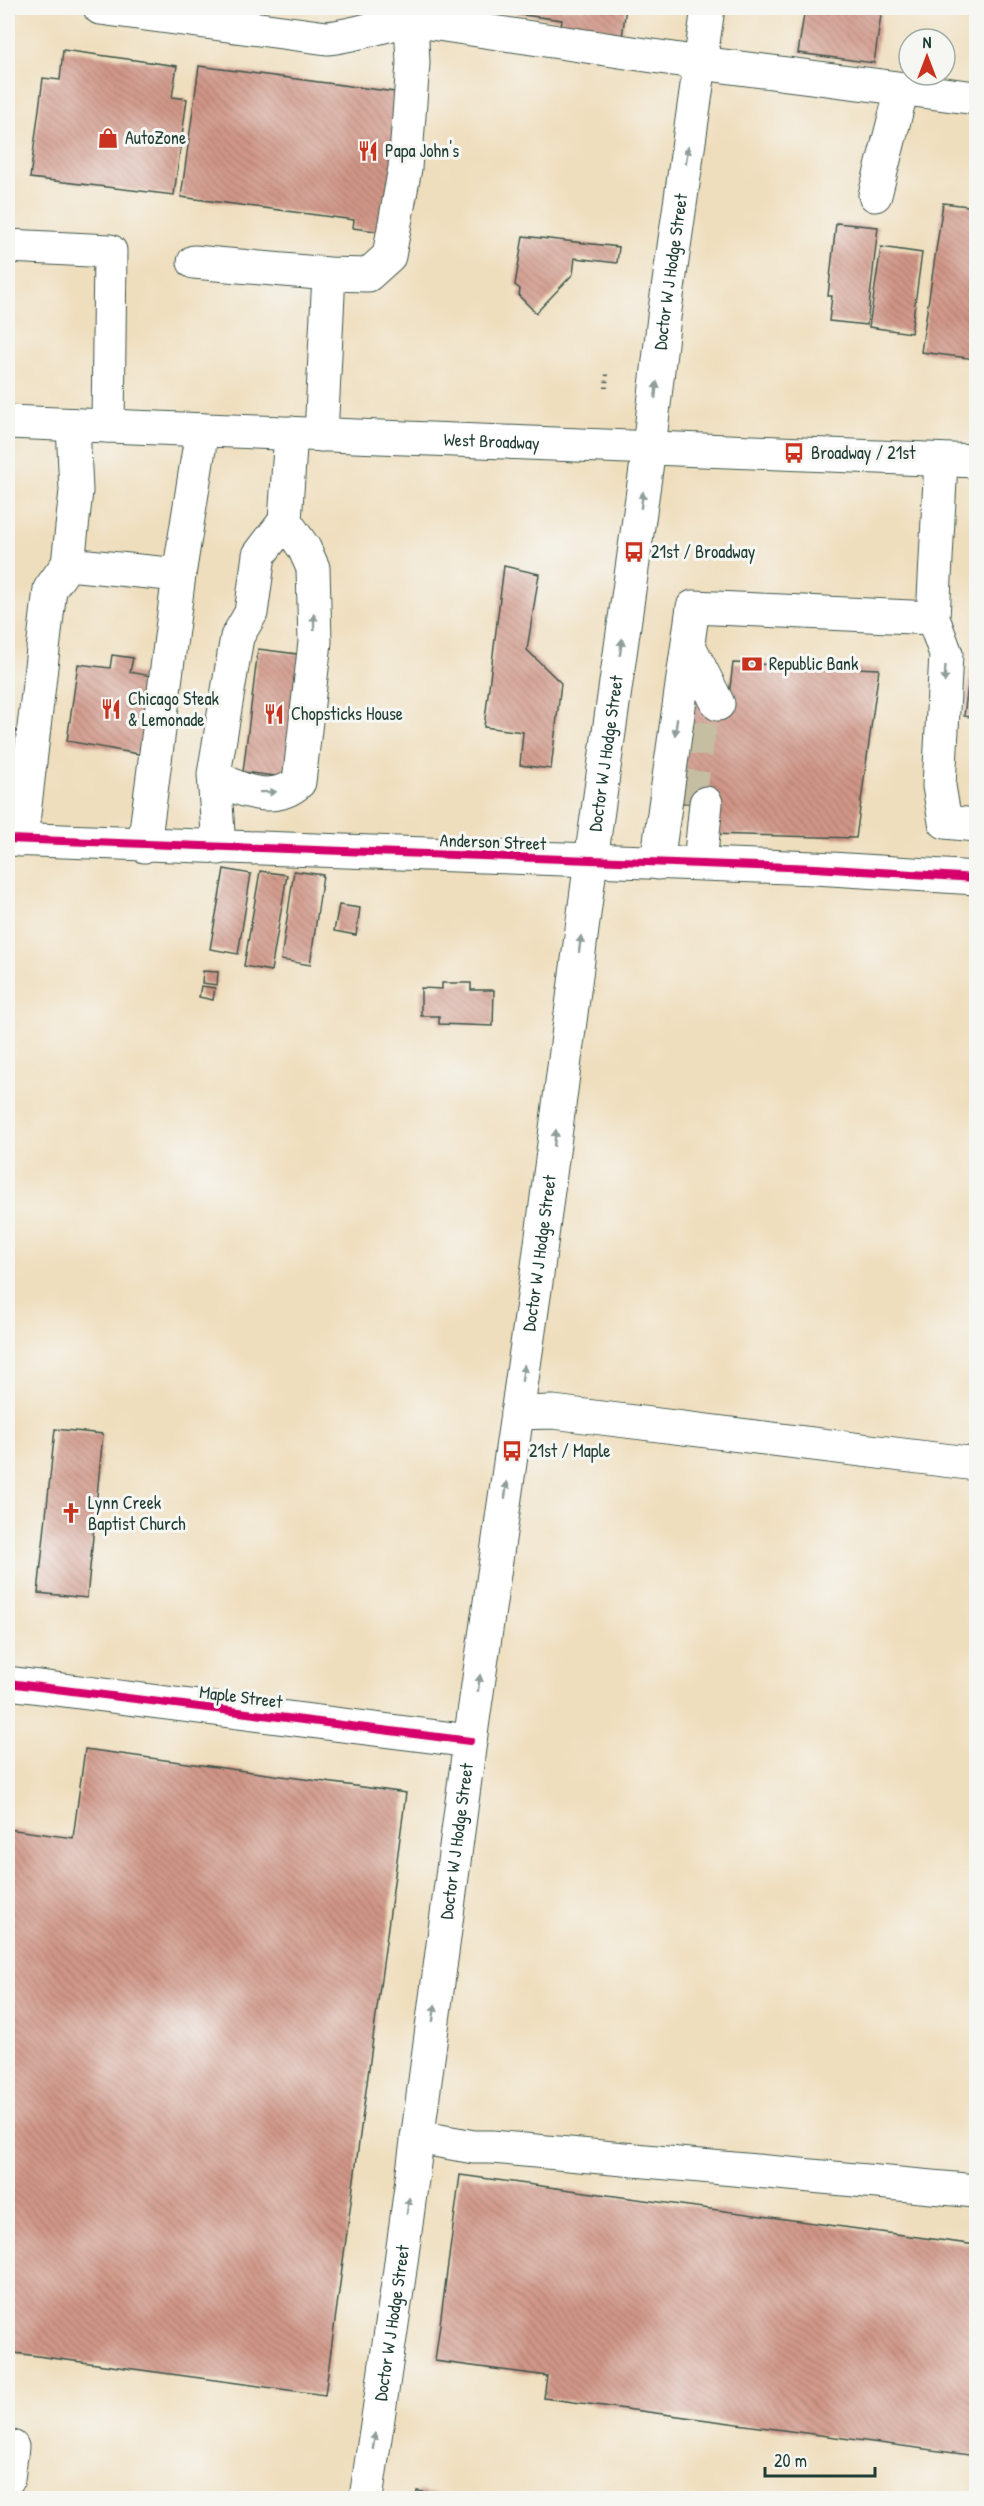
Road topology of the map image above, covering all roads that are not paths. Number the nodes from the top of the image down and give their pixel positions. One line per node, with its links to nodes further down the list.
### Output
1 (100, 8): 3 (main road)
2 (708, 8): 4 (main road, Doctor W J Hodge Street)
3 (411, 20): 4 (main road); 10 (main road)
4 (700, 63): 5 (main road); 16 (main road, Doctor W J Hodge Street, one-way to 4)
5 (902, 89): 6 (main road); 7 (main road)
6 (976, 98)
7 (875, 195)
8 (8, 246): 13 (main road)
9 (194, 262): 10 (main road)
10 (329, 274): 15 (main road)
11 (8, 422): 12 (main road, West Broadway)
12 (73, 425): 13 (main road, West Broadway); 20 (main road)
13 (108, 426): 14 (main road, West Broadway)
14 (202, 430): 15 (main road, West Broadway); 21 (main road)
15 (306, 434): 16 (main road, West Broadway); 19 (main road)
16 (649, 448): 17 (main road, West Broadway); 31 (main road, Doctor W J Hodge Street, one-way to 16)
17 (941, 460): 18 (main road, West Broadway); 22 (main road)
18 (976, 461)
19 (285, 520): 25 (main road); 25 (main road, one-way to 19)
20 (68, 564): 21 (main road); 28 (main road)
21 (179, 575): 29 (main road)
22 (933, 618): 23 (main road); 27 (main road, one-way to 27)
23 (688, 644): 24 (main road); 32 (main road, one-way to 32)
24 (711, 704)
25 (214, 774): 30 (main road)
26 (697, 803): 32 (main road)
27 (976, 825)
28 (14, 839): 29 (main road, Anderson Street)
29 (144, 846): 30 (main road, Anderson Street)
30 (219, 848): 31 (main road, Anderson Street)
31 (591, 860): 32 (main road, Anderson Street); 34 (main road, Doctor W J Hodge Street, one-way to 31)
32 (680, 863): 33 (main road, Anderson Street)
33 (976, 878)
34 (517, 1413): 35 (main road); 37 (main road, Doctor W J Hodge Street, one-way to 34)
35 (976, 1464)
36 (8, 1683): 37 (main road, Maple Street)
37 (470, 1741): 38 (main road, Doctor W J Hodge Street, one-way to 37)
38 (417, 2137): 39 (main road); 42 (main road, Doctor W J Hodge Street, one-way to 38)
39 (976, 2191)
40 (8, 2446): 41 (main road)
41 (8, 2479)
42 (366, 2499)

